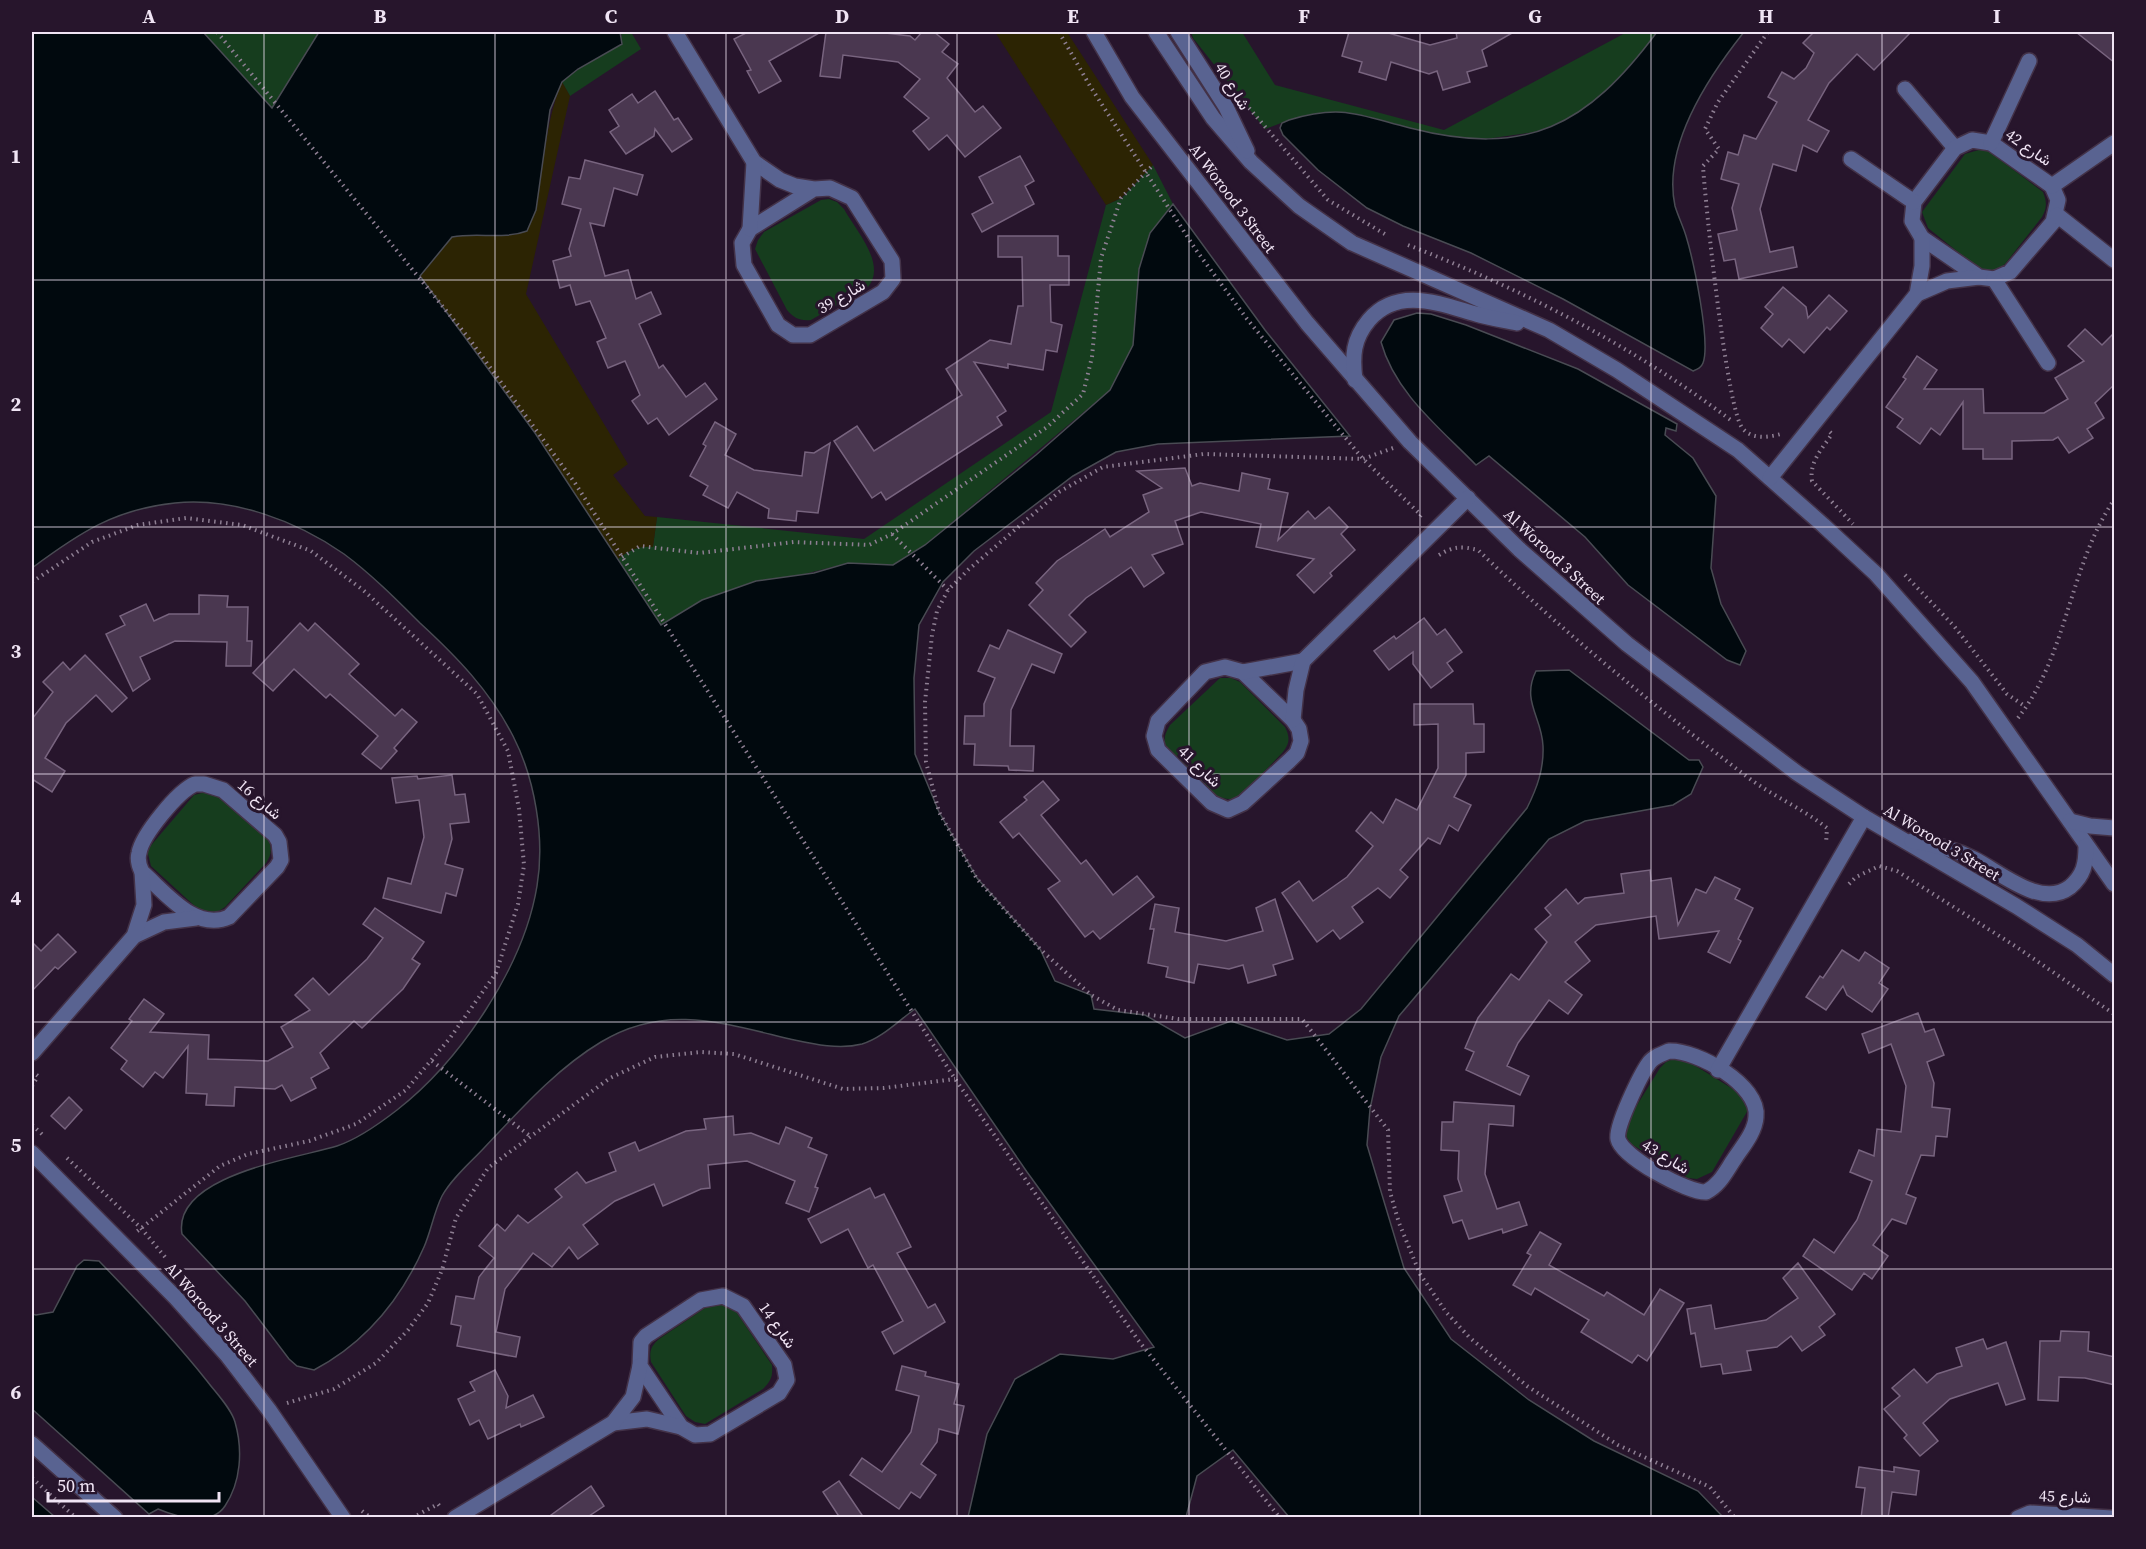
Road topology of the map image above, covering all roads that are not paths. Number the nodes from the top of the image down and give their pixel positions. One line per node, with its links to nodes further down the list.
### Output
1 (675, 32): 11 (street, شارع 39)
2 (1094, 32): 24 (street, Al Worood 3 Street)
3 (1156, 32): 12 (street, Al Worood 3 Street)
4 (1178, 32): 12 (street, شارع 40)
5 (2029, 61): 7 (street)
6 (1905, 89): 9 (street)
7 (1991, 142): 9 (street, شارع 42); 13 (street, شارع 42)
8 (2115, 142): 13 (street)
9 (1955, 148): 15 (street)
10 (1851, 159): 15 (street)
11 (754, 162): 14 (street, شارع 39); 17 (street, شارع 39)
12 (1251, 162): 22 (street, Al Worood 3 Street)
13 (2052, 186): 16 (street, شارع 42)
14 (814, 189): 17 (street); 17 (street, شارع 39)
15 (1914, 202): 18 (street)
16 (2057, 215): 19 (street); 20 (street)
17 (750, 229)
18 (1922, 238): 20 (street); 21 (street)
19 (2115, 260)
20 (1986, 278): 21 (street); 23 (street)
21 (1917, 294): 25 (street)
22 (1549, 330): 24 (street); 25 (street, Al Worood 3 Street)
23 (2048, 363)
24 (1355, 380): 26 (street, Al Worood 3 Street)
25 (1770, 478): 31 (street, Al Worood 3 Street)
26 (1468, 498): 27 (street); 30 (street, Al Worood 3 Street)
27 (1303, 661): 28 (street, شارع 41); 29 (street, شارع 41)
28 (1243, 672): 29 (street); 29 (street, شارع 41)
29 (1293, 720)
30 (1864, 817): 33 (street, Al Worood 3 Street); 41 (street)
31 (2070, 821): 32 (street); 34 (street, Al Worood 3 Street)
32 (2115, 828)
33 (1903, 839): 34 (street); 39 (street, Al Worood 3 Street)
34 (2086, 846): 36 (street, Al Worood 3 Street)
35 (142, 872): 37 (street); 37 (street, شارع 16); 38 (street, شارع 16)
36 (2115, 884)
37 (196, 918): 38 (street, شارع 16)
38 (134, 936): 40 (street, شارع 16)
39 (2115, 975)
40 (32, 1053)
41 (1718, 1070): 41 (street, شارع 43)
42 (32, 1153): 48 (street, Al Worood 3 Street)
43 (640, 1366): 44 (street, شارع 14); 45 (street); 45 (street, شارع 14)
44 (613, 1423): 45 (street, شارع 14); 49 (street, شارع 14)
45 (681, 1427)
46 (32, 1444): 47 (street)
47 (115, 1518)
48 (343, 1518)
49 (455, 1518)
50 (2018, 1518): 51 (street, شارع 45)
51 (2111, 1518)

